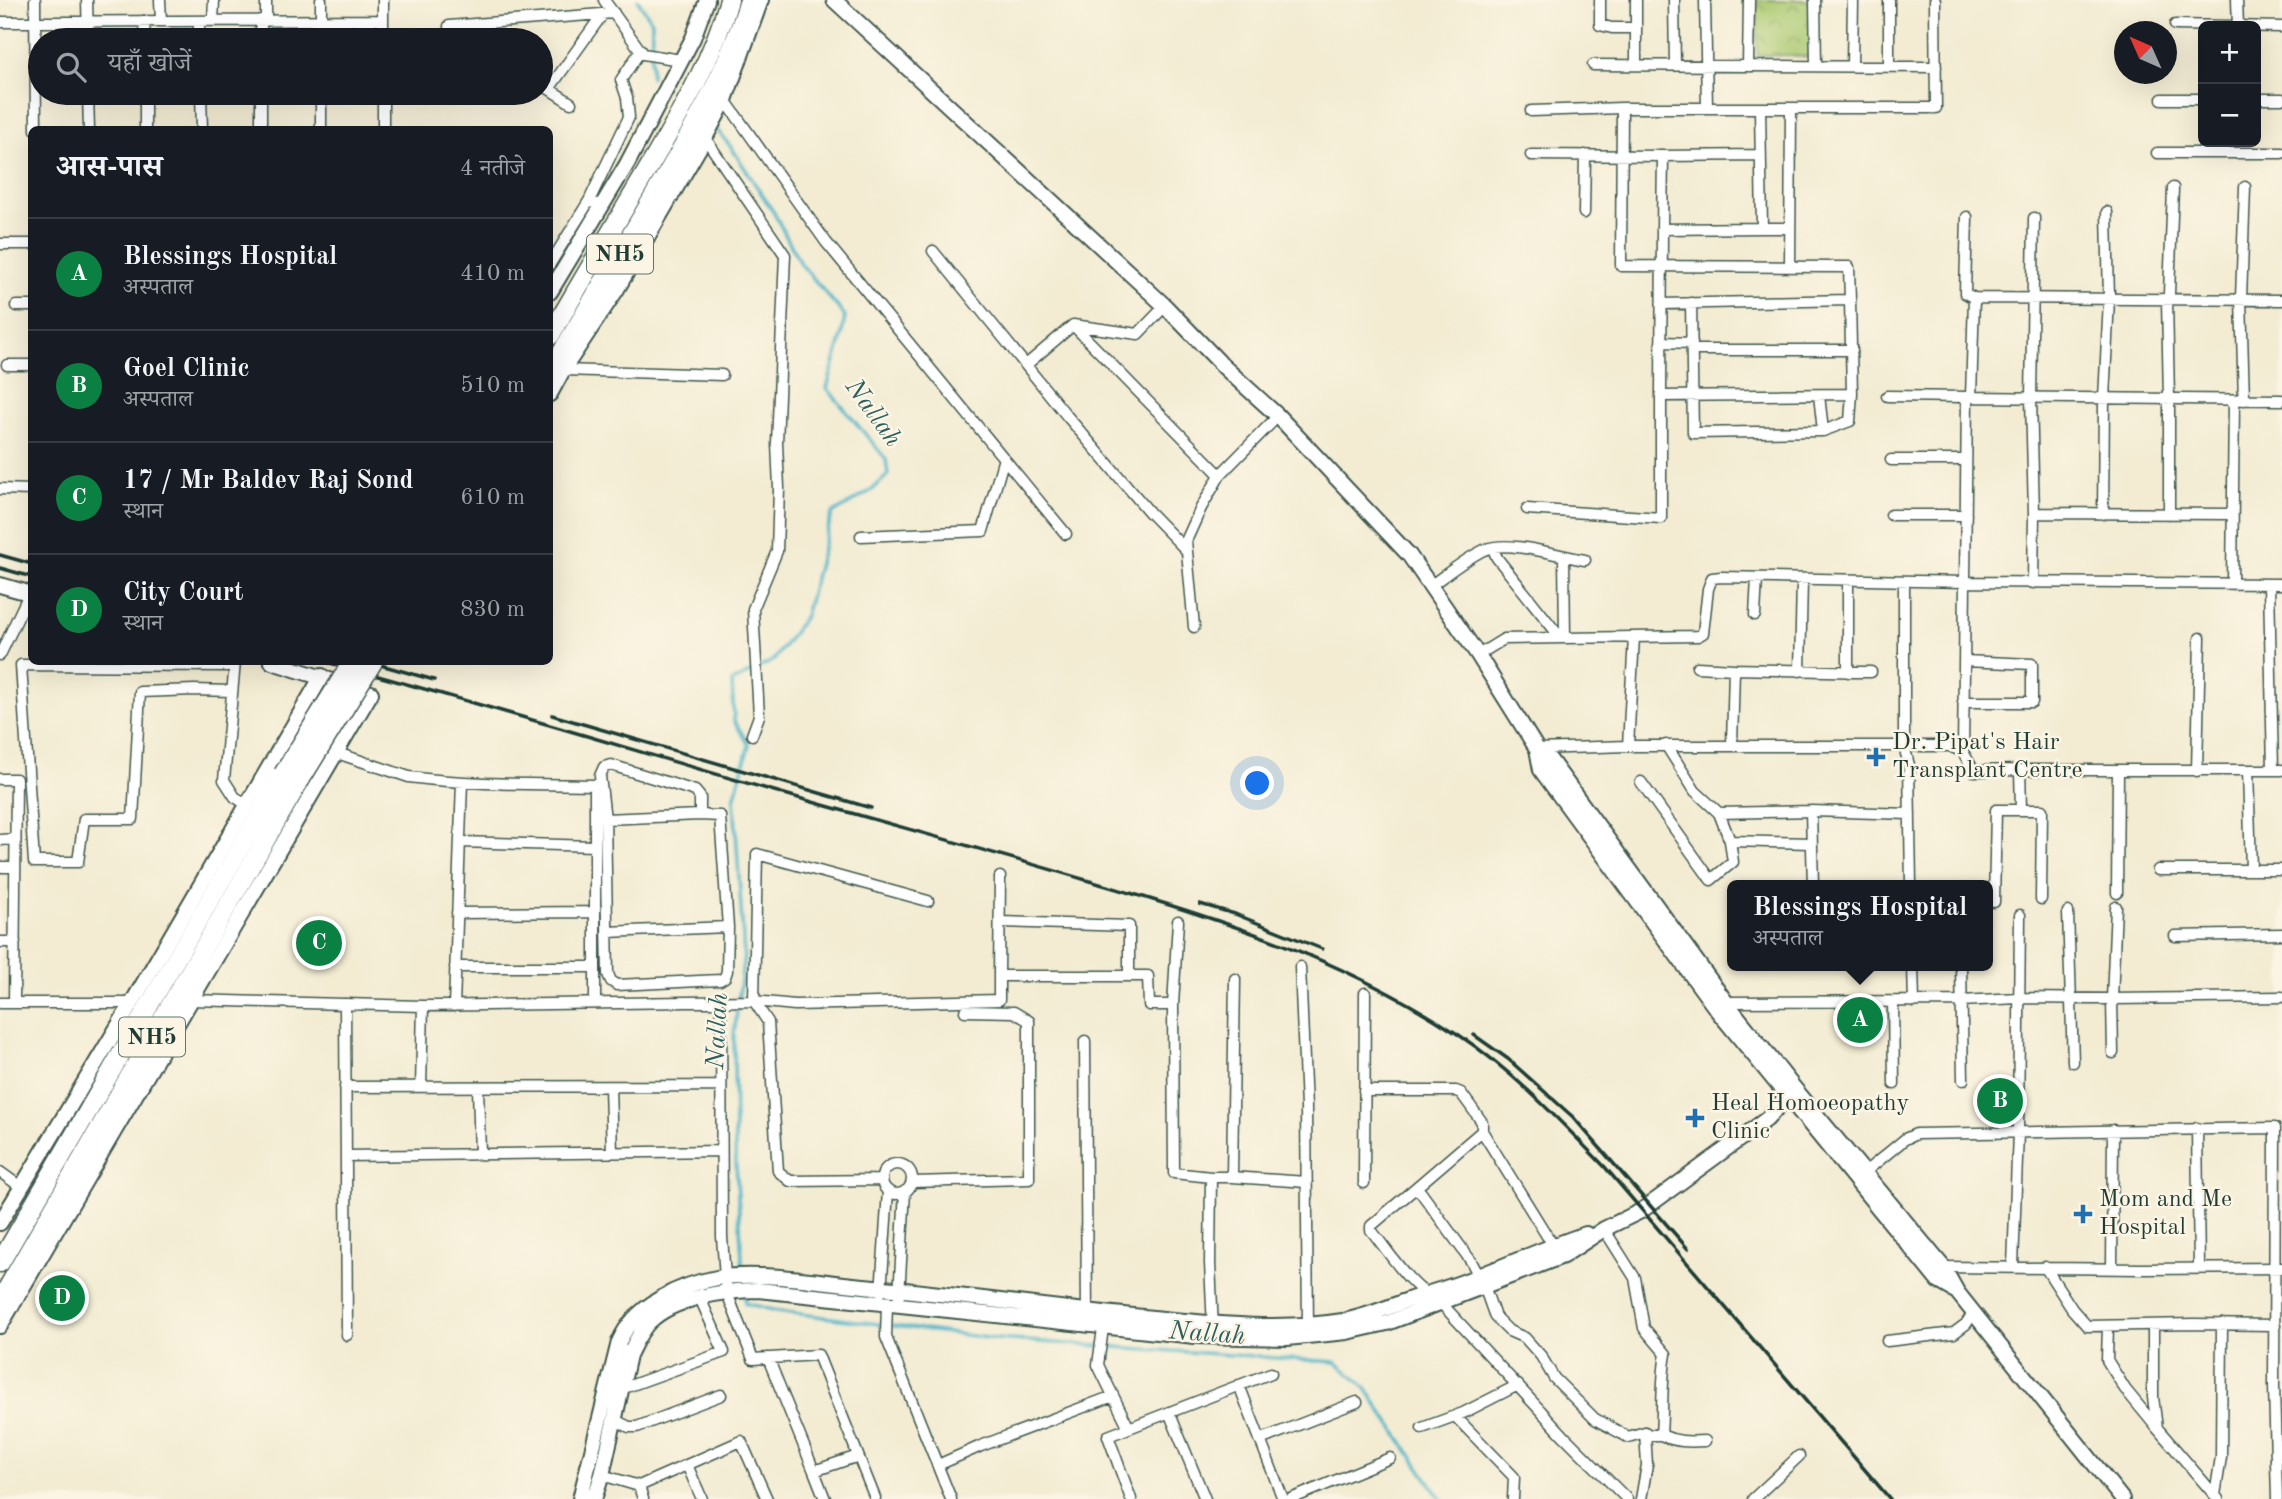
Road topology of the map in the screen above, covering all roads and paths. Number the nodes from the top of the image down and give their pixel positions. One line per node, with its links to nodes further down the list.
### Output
1 (35, 0): 34 (street)
2 (87, 0): 35 (street)
3 (160, 0): 29 (street)
4 (214, 0): 31 (street)
5 (266, 0): 25 (street)
6 (321, 0): 26 (street)
7 (383, 0): 27 (street)
8 (604, 0): 24 (street)
9 (707, 0): 50 (street)
10 (729, 0): 125 (highway, NH5)
11 (749, 0): 132 (highway, NH5)
12 (761, 0): 65 (street)
13 (834, 0): 123 (street)
14 (1600, 0): 48 (street)
15 (1636, 0): 48 (street)
16 (1674, 0): 53 (street)
17 (1705, 0): 54 (street)
18 (1749, 0): 55 (street)
19 (1815, 0): 56 (street)
20 (1853, 0): 57 (street)
21 (1889, 0): 58 (street)
22 (1935, 0): 59 (street)
23 (2237, 0): 32 (street)
24 (608, 14): 47 (street); 49 (street); 60 (street)
25 (264, 20): 26 (street); 31 (street); 44 (street)
26 (321, 20): 27 (street); 45 (street)
27 (383, 20): 46 (street)
28 (144, 21): 29 (street); 35 (street); 42 (street)
29 (161, 21): 30 (street)
30 (199, 21): 31 (street); 43 (street)
31 (213, 21)
32 (2238, 21)
33 (0, 22): 34 (street)
34 (35, 22): 35 (street); 40 (street)
35 (88, 22): 41 (street)
36 (2177, 24): 37 (street)
37 (2198, 25)
38 (2261, 27): 39 (street)
39 (2282, 27)
40 (35, 28)
41 (88, 28)
42 (144, 28)
43 (199, 28)
44 (263, 28)
45 (321, 28)
46 (383, 28)
47 (449, 28)
48 (1635, 28): 52 (street)
49 (642, 52): 50 (street); 97 (street)
50 (674, 59): 97 (street)
51 (1593, 65): 52 (street)
52 (1636, 65): 53 (street)
53 (1675, 65): 54 (street)
54 (1707, 66): 55 (street); 76 (street)
55 (1748, 66): 56 (street)
56 (1816, 66): 57 (street)
57 (1852, 66): 58 (street)
58 (1889, 66): 59 (street)
59 (1936, 67): 78 (street)
60 (553, 79)
61 (553, 93): 67 (street)
62 (2198, 99): 66 (street)
63 (2261, 99): 64 (street)
64 (2282, 99)
65 (725, 100): 87 (street); 147 (street)
66 (2162, 100)
67 (571, 103)
68 (36, 105): 80 (street)
69 (88, 105): 81 (street)
70 (145, 105): 82 (street)
71 (201, 105): 83 (street)
72 (261, 105): 84 (street)
73 (321, 105): 85 (street)
74 (383, 105): 86 (street)
75 (1622, 108): 76 (street); 79 (street); 92 (street)
76 (1707, 108): 77 (street)
77 (1760, 108): 78 (street); 93 (street)
78 (1791, 108): 103 (street)
79 (1531, 111)
80 (36, 126)
81 (89, 126)
82 (145, 126)
83 (202, 126)
84 (261, 126)
85 (321, 126)
86 (383, 126)
87 (705, 138): 132 (street); 200 (street)
88 (2157, 153): 89 (street)
89 (2282, 153)
90 (1531, 155): 91 (street)
91 (1585, 155): 92 (street); 99 (street)
92 (1622, 155): 94 (street); 109 (street)
93 (1761, 155): 94 (street); 102 (street)
94 (1663, 156): 104 (street)
95 (2245, 187): 116 (street)
96 (2173, 188): 115 (street)
97 (595, 203): 108 (street); 111 (street)
98 (2107, 212): 114 (street)
99 (1584, 213)
100 (1967, 217): 112 (street)
101 (2034, 218): 113 (street)
102 (1762, 228): 103 (street); 104 (street)
103 (1790, 228): 110 (street)
104 (1662, 229): 109 (street)
105 (0, 244): 106 (street)
106 (28, 244)
107 (933, 251): 131 (street)
108 (553, 260)
109 (1662, 267): 110 (street); 119 (street)
110 (1790, 267): 117 (street)
111 (553, 286)
112 (1974, 298): 113 (street); 139 (street)
113 (2033, 299): 114 (street); 140 (street)
114 (2109, 299): 115 (street); 141 (street)
115 (2166, 299): 116 (street); 142 (street)
116 (2241, 299): 118 (street); 144 (street)
117 (1850, 300): 120 (street); 128 (street)
118 (2282, 300)
119 (1662, 303): 120 (street); 126 (street)
120 (1691, 303): 127 (street)
121 (16, 306): 122 (street)
122 (28, 306)
123 (1165, 306): 124 (street); 145 (street)
124 (1073, 326): 131 (street); 150 (street)
125 (553, 331)
126 (1661, 342): 127 (street); 136 (street)
127 (1692, 346): 128 (street); 137 (street)
128 (1852, 350): 134 (street)
129 (7, 365): 130 (street)
130 (28, 365)
131 (1026, 365): 163 (street)
132 (556, 371): 133 (street)
133 (722, 375)
134 (1852, 394): 135 (street); 146 (street)
135 (1819, 395): 137 (street); 146 (street)
136 (1661, 396): 137 (street); 153 (street)
137 (1692, 396): 146 (street)
138 (1887, 396): 139 (street)
139 (1969, 397): 140 (street); 149 (street)
140 (2031, 398): 141 (street); 154 (street)
141 (2104, 399): 142 (street); 155 (street)
142 (2169, 400): 144 (street); 156 (street)
143 (2282, 400): 144 (street)
144 (2239, 401): 157 (street)
145 (1278, 416): 150 (street); 176 (street)
146 (1823, 431)
147 (1004, 458): 160 (street); 161 (street)
148 (1891, 460): 149 (street)
149 (1966, 460): 159 (street)
150 (1220, 475): 163 (street)
151 (0, 489): 152 (street)
152 (28, 490)
153 (1527, 509)
154 (2034, 513): 155 (street); 171 (street)
155 (2104, 514): 156 (street)
156 (2169, 514): 157 (street)
157 (2232, 514): 172 (street)
158 (1891, 515): 159 (street)
159 (1966, 515): 170 (street)
160 (1066, 534)
161 (861, 536)
162 (1493, 548): 164 (street); 176 (street); 182 (street)
163 (1186, 550): 180 (street)
164 (1564, 557): 165 (street); 182 (street)
165 (1586, 560)
166 (1757, 578): 167 (street); 179 (street); 181 (street)
167 (1802, 580): 168 (street); 194 (street)
168 (1849, 581): 169 (street); 195 (street)
169 (1904, 581): 170 (street); 204 (street)
170 (1965, 582): 171 (street); 186 (street)
171 (2034, 583): 172 (street)
172 (2232, 584): 173 (street)
173 (2269, 584): 174 (street); 210 (street)
174 (2282, 584)
175 (0, 585): 177 (street)
176 (1430, 586): 185 (street)
177 (28, 593)
178 (28, 598): 184 (street)
179 (1755, 615)
180 (1194, 627)
181 (1634, 637): 182 (street); 202 (street)
182 (1562, 638): 185 (street)
183 (2200, 638): 212 (street)
184 (0, 655)
185 (1478, 655): 205 (street)
186 (1964, 661): 199 (street); 199 (street)
187 (28, 665): 198 (street)
188 (234, 665): 198 (street)
189 (282, 665): 197 (street)
190 (350, 665): 320 (highway, NH5, bridge)
191 (371, 665): 333 (highway, NH5, bridge)
192 (1697, 667): 193 (street)
193 (1734, 669): 194 (street); 201 (street)
194 (1800, 671): 195 (street)
195 (1848, 672): 196 (street)
196 (1871, 672)
197 (321, 676): 207 (street); 216 (street)
198 (231, 691): 216 (street)
199 (1963, 702): 206 (street)
200 (752, 735)
201 (1732, 745): 203 (street); 204 (street)
202 (1628, 746): 203 (street); 205 (street)
203 (1666, 746): 219 (street)
204 (1904, 746): 206 (street); 220 (street)
205 (1537, 749): 274 (street); 296 (street)
206 (1963, 752): 208 (street)
207 (337, 753): 214 (street); 268 (street)
208 (2020, 770): 211 (street); 217 (street)
209 (2248, 770): 210 (street); 212 (street); 232 (street)
210 (2277, 770)
211 (2118, 771): 212 (street); 237 (street)
212 (2197, 771)
213 (0, 779): 223 (street)
214 (462, 782): 226 (street); 228 (street)
215 (1641, 782): 225 (street)
216 (246, 804): 279 (street)
217 (2021, 810): 238 (street); 240 (street)
218 (1811, 811): 219 (street); 220 (street); 227 (street)
219 (1719, 813): 225 (street)
220 (1910, 814): 236 (street)
221 (700, 816): 222 (street); 222 (street); 248 (street)
222 (605, 819): 249 (street)
223 (15, 839): 224 (street); 230 (street)
224 (0, 840)
225 (1730, 841): 227 (street)
226 (460, 842): 228 (street); 244 (street)
227 (1811, 843): 235 (street)
228 (595, 846): 242 (street)
229 (0, 867): 230 (street)
230 (15, 867): 253 (street)
231 (2158, 870): 232 (street)
232 (2250, 870): 233 (street)
233 (2282, 870)
234 (1000, 877): 247 (street)
235 (1813, 880)
236 (1911, 880)
237 (2118, 893)
238 (2041, 899)
239 (928, 901): 270 (street)
240 (1994, 902)
241 (2116, 907): 267 (street)
242 (595, 912): 244 (street); 255 (street)
243 (2068, 912): 266 (street)
244 (457, 913): 254 (street)
245 (2020, 915): 265 (street)
246 (1178, 921): 281 (street)
247 (1000, 922): 259 (street); 260 (street)
248 (728, 927): 249 (street); 262 (street)
249 (607, 932): 262 (street)
250 (2282, 934): 251 (street)
251 (2175, 936)
252 (0, 942): 253 (street)
253 (15, 943): 278 (street)
254 (455, 967): 255 (street); 283 (street)
255 (594, 967): 273 (street)
256 (1300, 967): 311 (street)
257 (1913, 971): 276 (street)
258 (1961, 971): 272 (street)
259 (999, 976): 260 (street); 270 (street)
260 (1129, 976): 281 (street)
261 (1236, 979): 308 (street)
262 (663, 983): 271 (street)
263 (1365, 993): 295 (street)
264 (2282, 997): 267 (street)
265 (2018, 998): 266 (street); 272 (street); 300 (street)
266 (2070, 998): 267 (street); 287 (street)
267 (2112, 999): 286 (street)
268 (191, 1000): 280 (street); 339 (street)
269 (721, 1000): 270 (street); 271 (street); 290 (street)
270 (754, 1000): 309 (street)
271 (662, 1001): 273 (street)
272 (1961, 1001): 276 (street); 288 (street)
273 (595, 1002): 283 (street)
274 (1726, 1002): 275 (street); 296 (street)
275 (1893, 1002): 276 (street); 289 (street)
276 (1914, 1002)
277 (0, 1003): 278 (street)
278 (14, 1003): 279 (street)
279 (132, 1003): 313 (street)
280 (345, 1004): 282 (street); 291 (street)
281 (1173, 1004): 307 (street)
282 (423, 1006): 283 (street); 292 (street)
283 (454, 1006)
284 (965, 1011): 310 (street)
285 (1085, 1041): 336 (street)
286 (2113, 1053)
287 (2073, 1062)
288 (1963, 1080)
289 (1894, 1084)
290 (720, 1086): 294 (street); 301 (street)
291 (345, 1087): 292 (street); 304 (street)
292 (421, 1087): 293 (street)
293 (478, 1087): 294 (street); 303 (street)
294 (610, 1087): 302 (street)
295 (1364, 1091): 299 (street); 312 (street)
296 (1790, 1092): 306 (street); 318 (street); 329 (street)
297 (2197, 1128): 298 (street); 325 (street); 326 (street)
298 (2113, 1130): 300 (street); 324 (street)
299 (1482, 1131): 314 (street); 319 (street)
300 (2018, 1132): 306 (street); 321 (street)
301 (721, 1151): 302 (street); 328 (street)
302 (612, 1152): 303 (street)
303 (480, 1154): 304 (street)
304 (346, 1156): 345 (street)
305 (0, 1172): 313 (street)
306 (1865, 1172): 322 (street)
307 (1211, 1177): 308 (street); 343 (street)
308 (1232, 1177): 311 (street)
309 (882, 1180): 310 (street); 315 (street)
310 (912, 1182): 316 (street)
311 (1307, 1182): 344 (street)
312 (1364, 1184)
313 (21, 1187): 317 (street)
314 (1417, 1188): 327 (street); 330 (street)
315 (888, 1191): 316 (street); 332 (street)
316 (905, 1191): 332 (street)
317 (0, 1223)
318 (1604, 1229): 319 (street); 362 (street)
319 (1558, 1250): 327 (street)
320 (0, 1263)
321 (2013, 1266): 322 (street); 323 (street)
322 (1943, 1267): 329 (street)
323 (2045, 1267): 324 (street); 340 (street)
324 (2112, 1268): 325 (street)
325 (2199, 1268): 326 (street)
326 (2278, 1268): 338 (street)
327 (1482, 1281): 330 (street); 334 (street); 361 (street)
328 (738, 1284): 331 (street); 332 (street); 347 (street); 375 (street)
329 (1957, 1292): 335 (street)
330 (1425, 1294): 334 (street); 344 (street)
331 (700, 1298): 351 (street); 351 (street)
332 (889, 1300): 336 (street); 369 (street)
333 (0, 1301)
334 (1441, 1303): 344 (street); 350 (street)
335 (1973, 1313): 346 (street); 390 (street)
336 (1087, 1319): 342 (street); 343 (street)
337 (2222, 1324): 338 (street); 341 (street); 373 (street)
338 (2275, 1325): 391 (street)
339 (0, 1326)
340 (2108, 1326): 341 (street); 360 (street)
341 (2153, 1326): 360 (street)
342 (1103, 1328): 343 (street); 353 (street)
343 (1213, 1330): 344 (street)
344 (1308, 1330)
345 (347, 1335)
346 (1886, 1340)
347 (768, 1358): 365 (street); 370 (street)
348 (1270, 1373): 349 (street)
349 (1239, 1385): 355 (street); 363 (street)
350 (1518, 1385): 356 (street); 387 (street)
351 (621, 1389): 357 (street)
352 (721, 1395): 357 (street)
353 (1113, 1396): 358 (street); 369 (street)
354 (1357, 1402): 363 (street)
355 (1170, 1412): 358 (street); 383 (street)
356 (1455, 1416): 359 (street); 386 (street)
357 (615, 1420): 371 (street)
358 (1129, 1427): 382 (street)
359 (1422, 1428)
360 (2157, 1428): 373 (street)
361 (1645, 1432): 362 (street); 388 (street)
362 (1661, 1435): 364 (street)
363 (1260, 1440): 384 (street)
364 (1705, 1441)
365 (858, 1456): 370 (street); 374 (street)
366 (1798, 1456): 389 (street)
367 (1390, 1458): 385 (street)
368 (687, 1465): 372 (street); 378 (street); 379 (street)
369 (938, 1465): 381 (street)
370 (814, 1471): 380 (street)
371 (602, 1475): 372 (street); 376 (street)
372 (639, 1486): 377 (street)
373 (2216, 1497)
374 (875, 1498)
375 (580, 1499)
376 (594, 1499)
377 (643, 1499)
378 (702, 1499)
379 (767, 1499)
380 (825, 1499)
381 (951, 1499)
382 (1131, 1499)
383 (1205, 1499)
384 (1283, 1499)
385 (1291, 1499)
386 (1513, 1499)
387 (1627, 1499)
388 (1641, 1499)
389 (1753, 1499)
390 (2122, 1499)
391 (2277, 1499)

